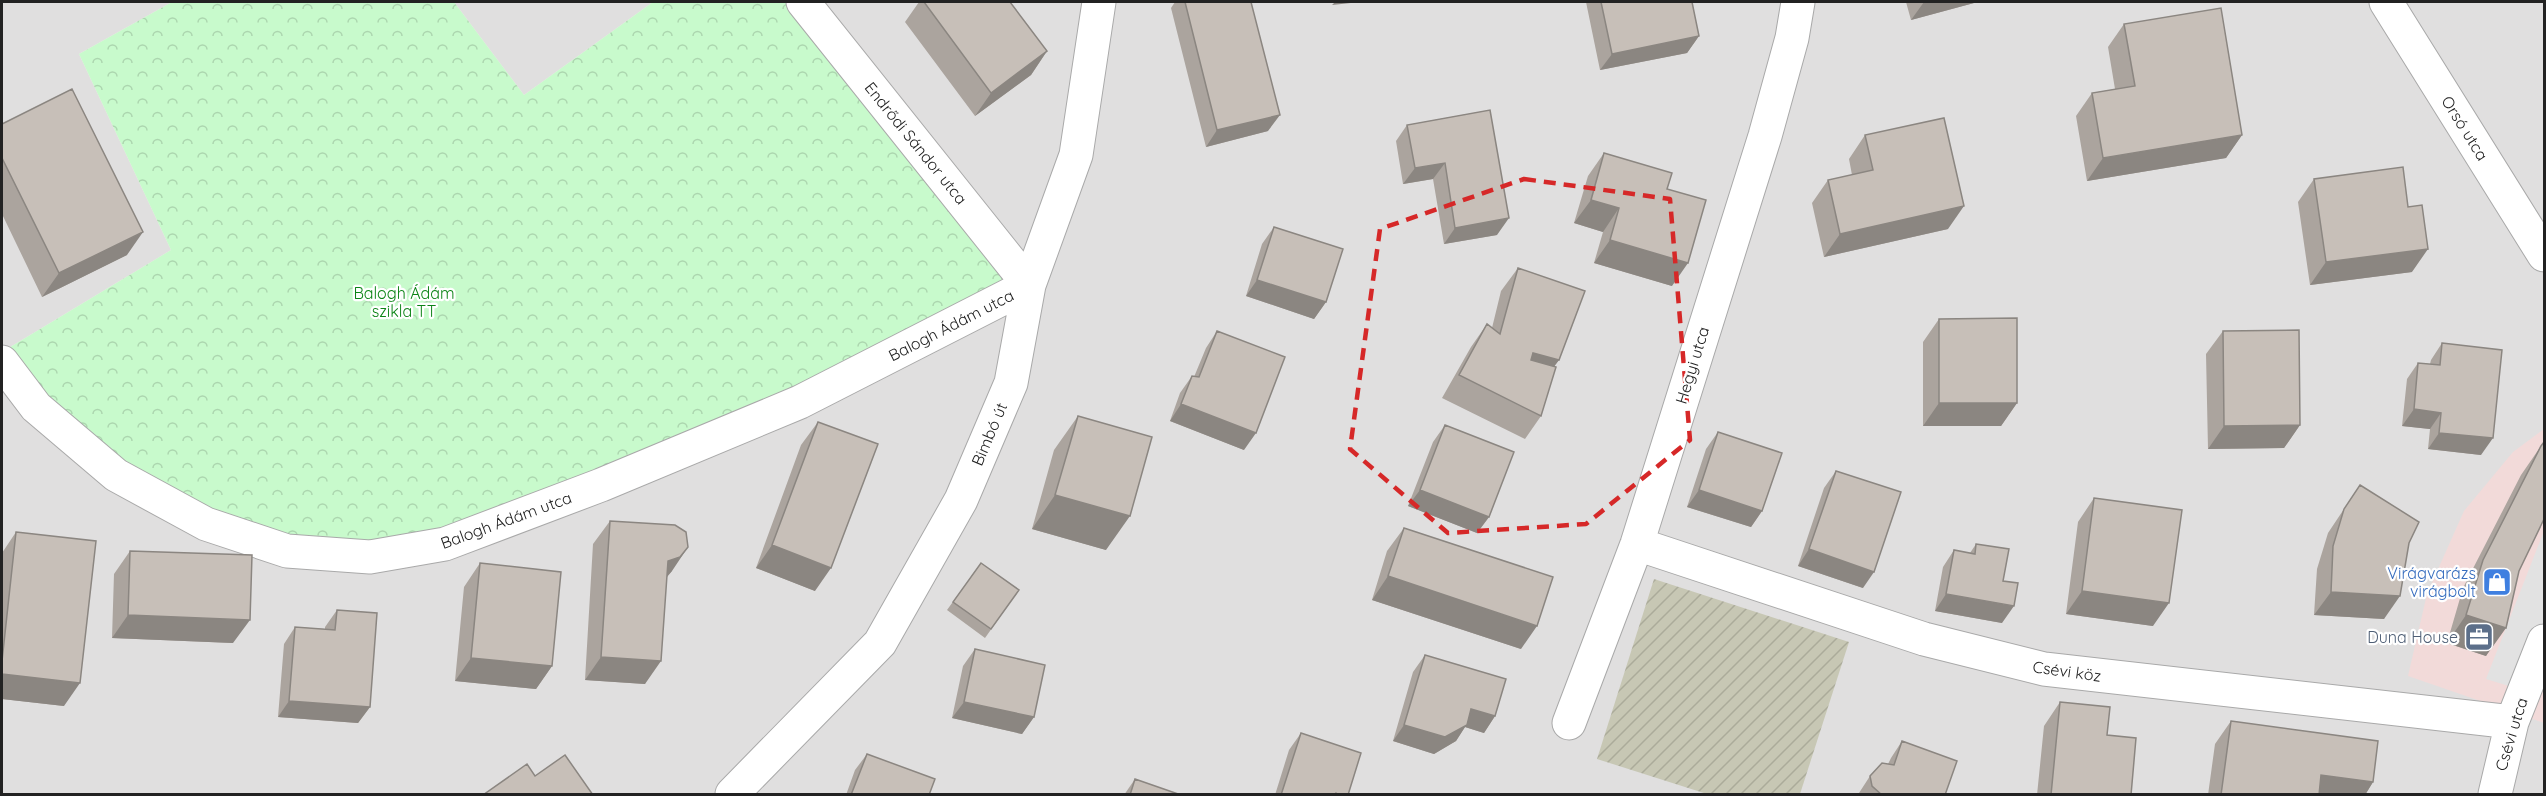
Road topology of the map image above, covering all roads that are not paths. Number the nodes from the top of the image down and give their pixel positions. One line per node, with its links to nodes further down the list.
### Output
1 (803, 2): 6 (street, Endrődi Sándor utca)
2 (1099, 2): 6 (street, Bimbó út)
3 (1798, 2): 8 (street, Hegyi utca)
4 (2386, 2): 5 (street, Orsó utca)
5 (2544, 255)
6 (1029, 285): 7 (street, Balogh Ádám utca); 13 (street, Bimbó út)
7 (2, 362)
8 (1637, 544): 10 (street, Csévi köz); 11 (street, Hegyi utca)
9 (2544, 641): 10 (street, Csévi utca)
10 (2512, 722): 12 (street, Csévi utca)
11 (1569, 723)
12 (2493, 792)
13 (732, 795)

